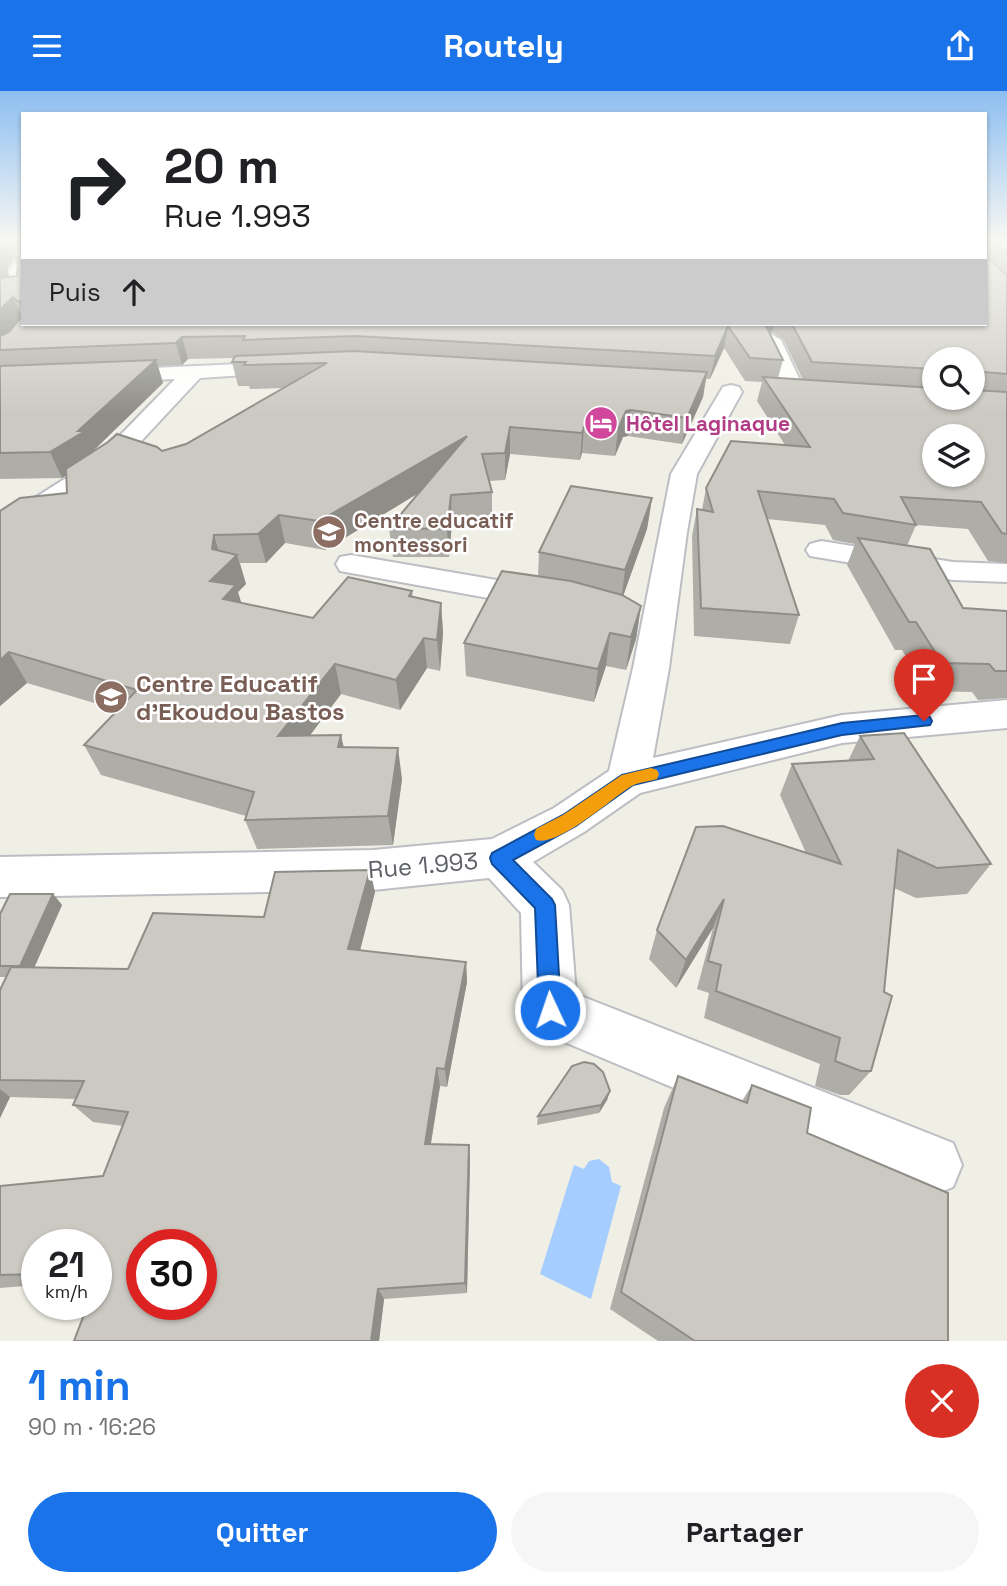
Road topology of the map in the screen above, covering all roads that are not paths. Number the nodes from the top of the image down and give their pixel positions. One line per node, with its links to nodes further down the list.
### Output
1 (771, 340): 5 (street)
2 (304, 368): 3 (street)
3 (194, 372): 4 (street); 7 (street)
4 (0, 381)
5 (796, 395): 6 (street); 13 (street)
6 (822, 397)
7 (0, 533)
8 (821, 550): 10 (street)
9 (351, 564): 11 (street)
10 (1007, 573)
11 (570, 602)
12 (1007, 714): 13 (street)
13 (628, 779): 14 (street, Rue 1.993)
14 (499, 858): 15 (street, Rue 1.993); 16 (street)
15 (0, 877)
16 (931, 1165)

